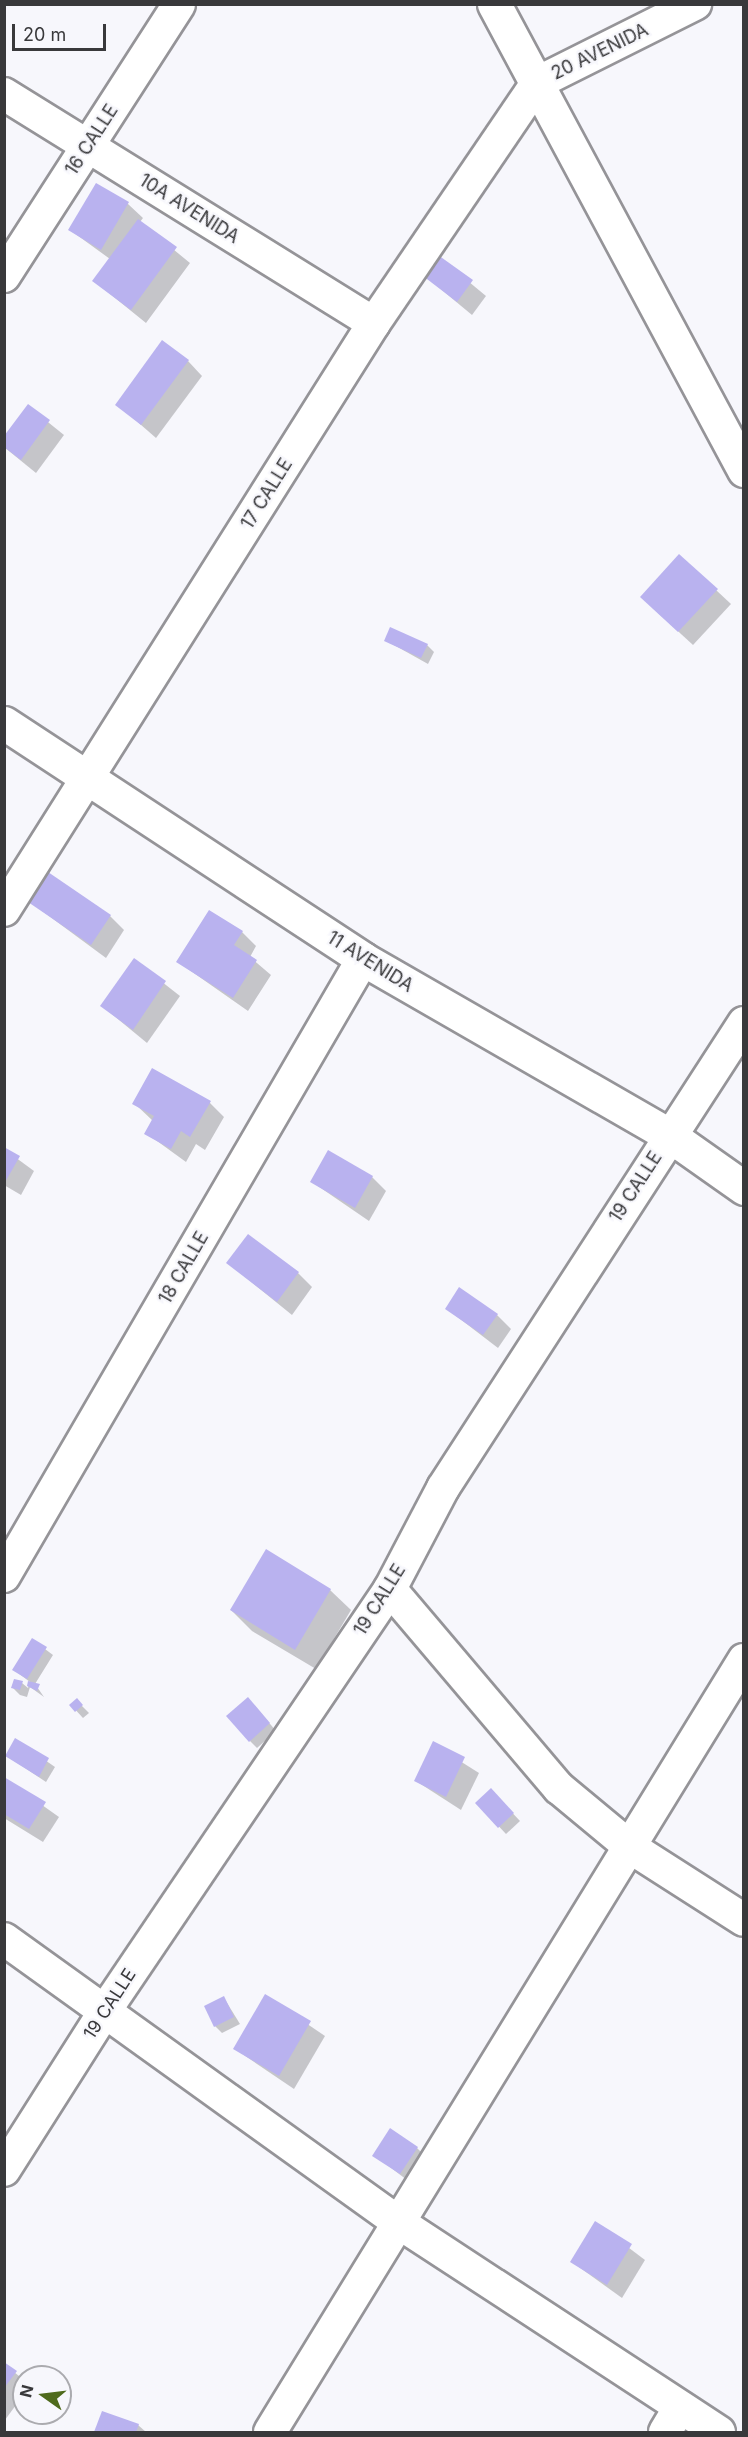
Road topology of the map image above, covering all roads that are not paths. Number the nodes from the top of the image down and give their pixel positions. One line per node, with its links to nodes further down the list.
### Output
1 (179, 4): 6 (street, 16 CALLE)
2 (494, 4): 4 (street)
3 (695, 4): 4 (street, 20 AVENIDA)
4 (537, 83): 8 (street, 17 CALLE); 9 (street)
5 (4, 94): 6 (street, 10A AVENIDA)
6 (87, 146): 7 (street, 16 CALLE); 8 (street, 10A AVENIDA)
7 (4, 276)
8 (374, 323): 11 (street, 17 CALLE)
9 (744, 470)
10 (4, 723): 11 (street, 11 AVENIDA)
11 (91, 777): 12 (street, 17 CALLE); 13 (street, 11 AVENIDA)
12 (4, 910)
13 (363, 959): 15 (street, 11 AVENIDA); 17 (street, 18 CALLE)
14 (744, 1023): 15 (street, 19 CALLE)
15 (669, 1135): 16 (street, 11 AVENIDA); 18 (street, 19 CALLE)
16 (744, 1188)
17 (4, 1576)
18 (390, 1589): 20 (street); 23 (street, 19 CALLE)
19 (744, 1660): 20 (street)
20 (630, 1847): 21 (street); 25 (street)
21 (744, 1920)
22 (4, 1939): 23 (street)
23 (105, 2009): 24 (street, 19 CALLE); 25 (street)
24 (4, 2170)
25 (401, 2224): 26 (street); 27 (street)
26 (673, 2420): 28 (street)
27 (270, 2433)
28 (719, 2433)

